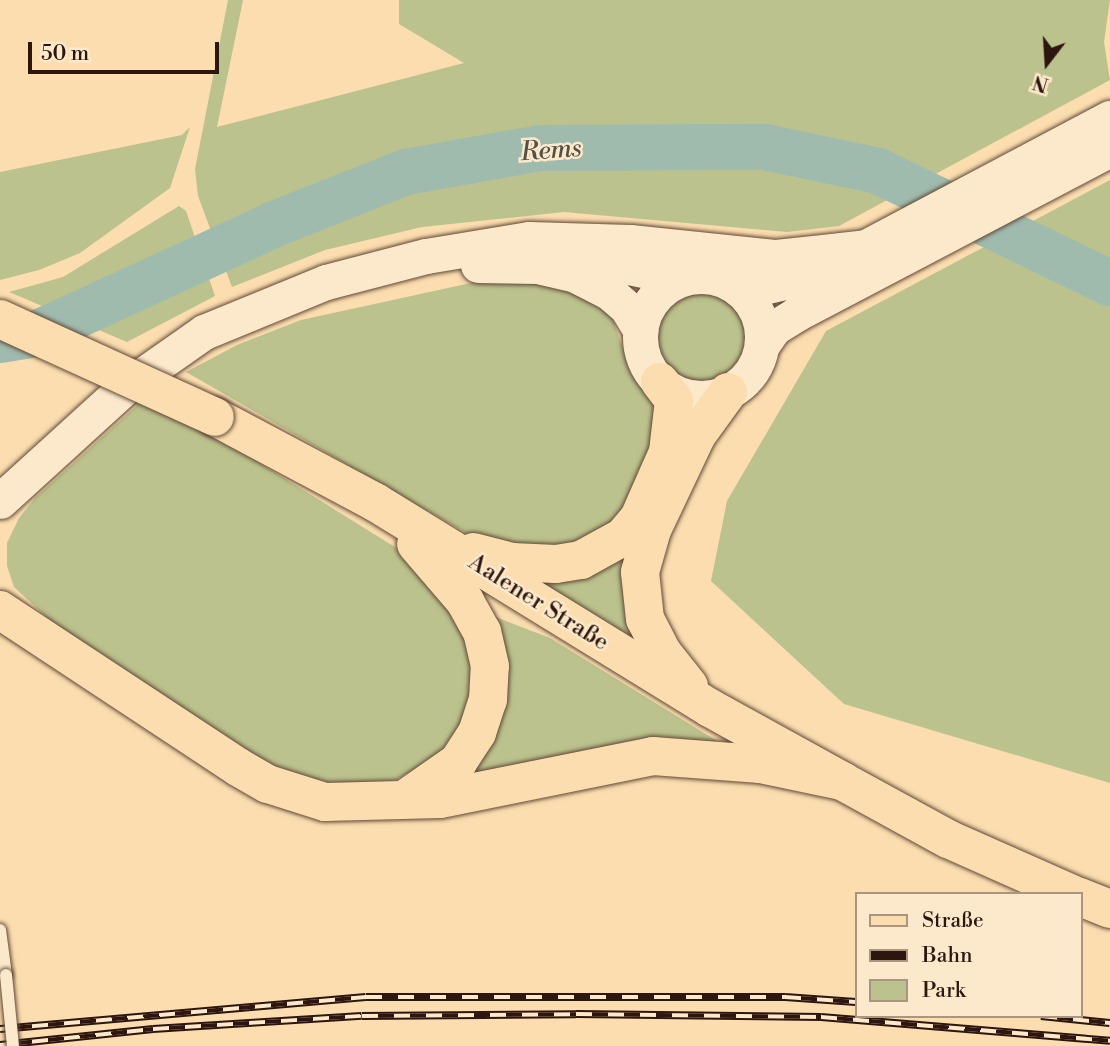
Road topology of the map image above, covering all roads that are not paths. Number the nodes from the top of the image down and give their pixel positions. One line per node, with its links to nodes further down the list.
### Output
1 (1110, 118): 4 (main road)
2 (1110, 149): 4 (main road)
3 (496, 245): 4 (main road); 5 (main road); 10 (main road)
4 (890, 246): 6 (main road); 9 (main road)
5 (682, 278): 6 (main road); 8 (main road)
6 (736, 287): 9 (main road)
7 (0, 319): 14 (main road, Aalener Straße, bridge)
8 (640, 330): 10 (main road); 11 (main road)
9 (762, 345): 12 (main road)
10 (146, 373): 13 (main road)
11 (660, 382): 12 (main road); 15 (main road)
12 (728, 392): 17 (main road)
13 (0, 501)
14 (375, 502): 15 (main road, Aalener Straße); 19 (main road)
15 (436, 540): 17 (main road, Aalener Straße)
16 (0, 610): 19 (main road)
17 (710, 708): 18 (main road, Aalener Straße)
18 (842, 782): 19 (main road); 20 (main road, Aalener Straße)
19 (398, 803)
20 (1067, 892)
21 (1082, 898): 22 (main road)
22 (1110, 909)
23 (0, 930): 24 (lane, bridge)
24 (13, 1046)

